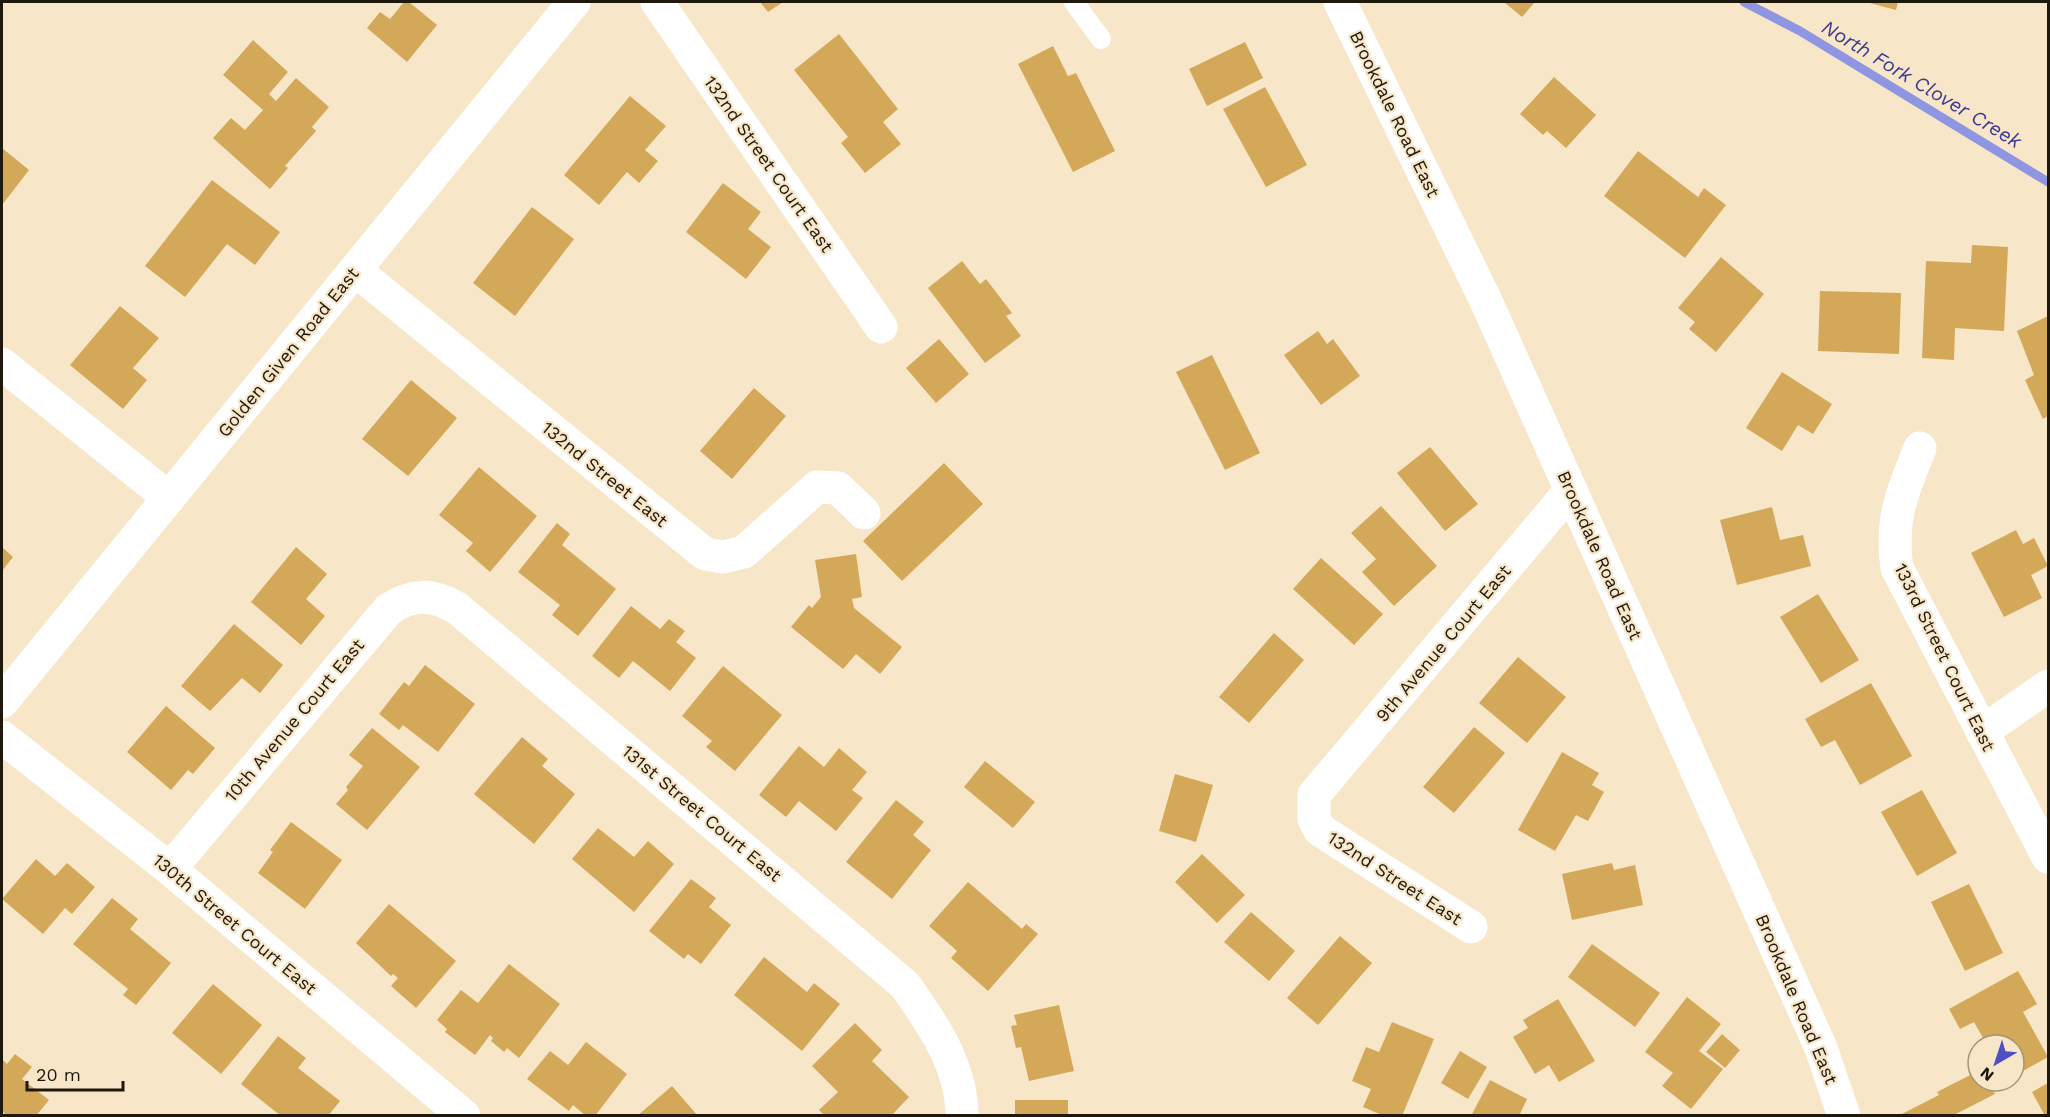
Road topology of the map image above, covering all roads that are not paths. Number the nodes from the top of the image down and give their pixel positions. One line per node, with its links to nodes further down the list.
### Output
1 (657, 2): 7 (street, 132nd Street Court East)
2 (1074, 2): 5 (lane)
3 (1340, 2): 10 (street, Brookdale Road East)
4 (563, 6): 6 (street, Golden Given Road East)
5 (1101, 39)
6 (355, 270): 11 (street, Golden Given Road East); 12 (street, 132nd Street East)
7 (881, 327)
8 (2, 364): 11 (street)
9 (1920, 448): 16 (street, 133rd Street Court East)
10 (1571, 490): 18 (street, 9th Avenue Court East); 24 (street, Brookdale Road East)
11 (169, 498): 15 (street, Golden Given Road East)
12 (864, 513)
13 (434, 598): 20 (street, 10th Avenue Court East); 23 (street, 131st Street Court East)
14 (2049, 686): 16 (street)
15 (2, 702)
16 (1982, 732): 19 (street, 133rd Street Court East)
17 (2, 737): 20 (street, 130th Street Court East)
18 (1314, 795): 21 (street, 132nd Street East)
19 (2049, 857)
20 (170, 869): 22 (street, 130th Street Court East)
21 (1471, 927)
22 (465, 1116)
23 (962, 1116)
24 (1844, 1116)

